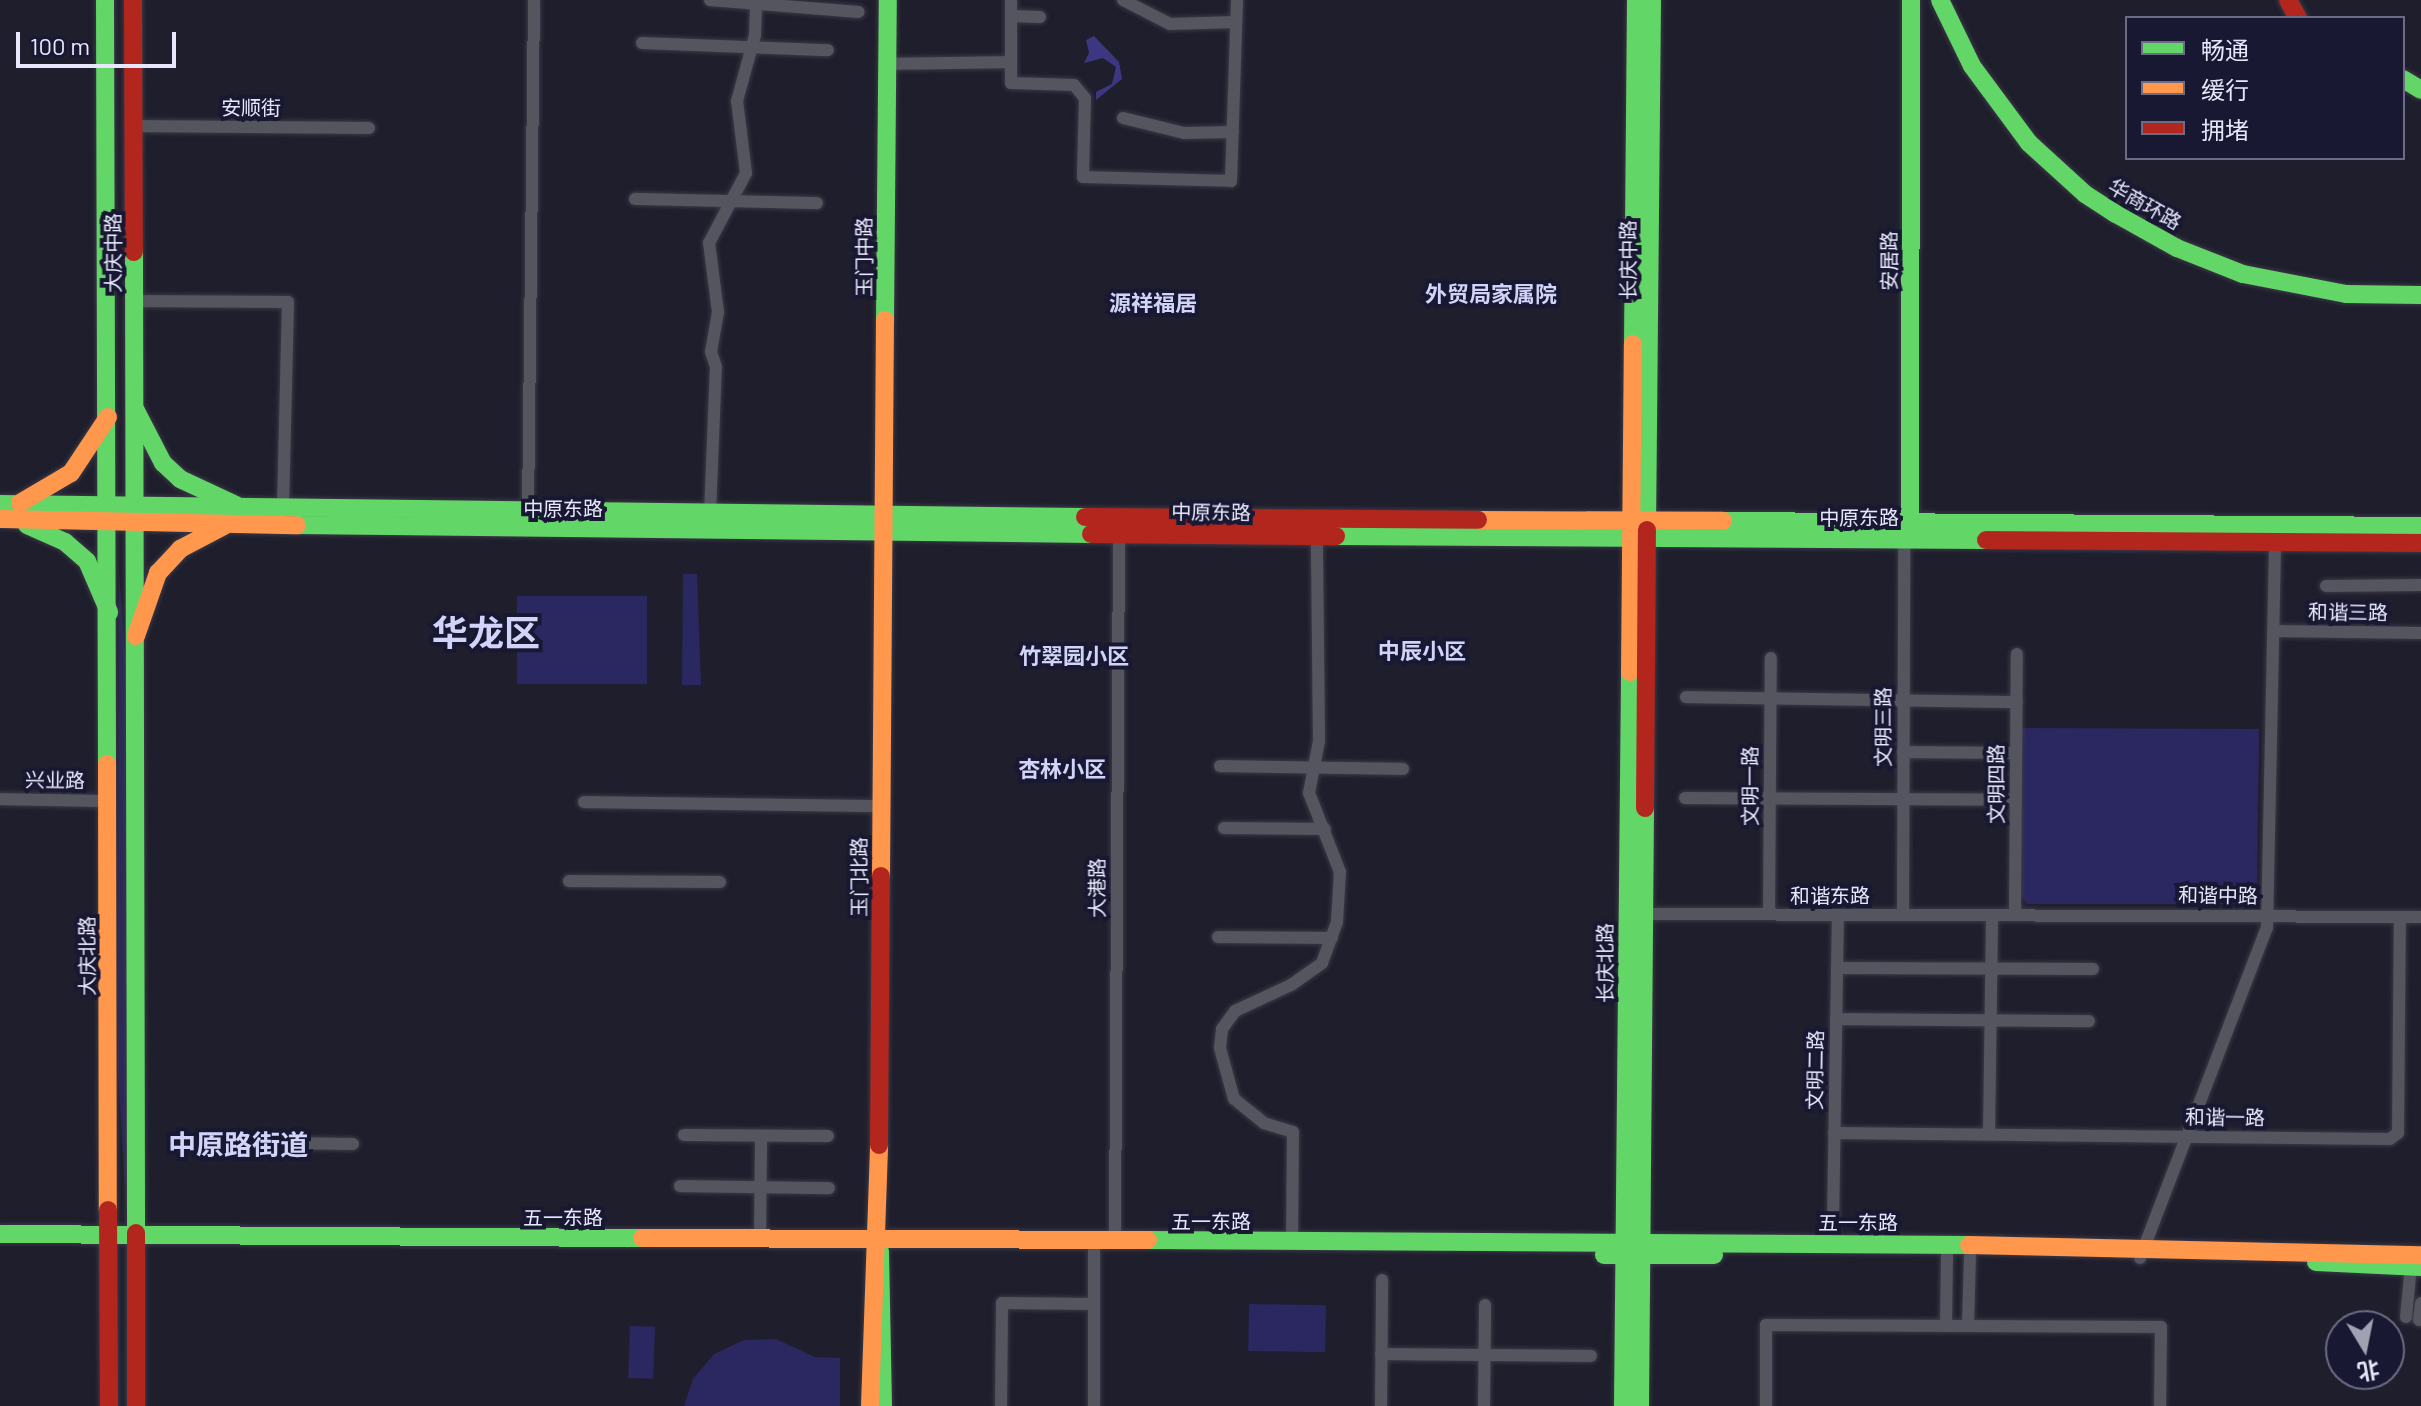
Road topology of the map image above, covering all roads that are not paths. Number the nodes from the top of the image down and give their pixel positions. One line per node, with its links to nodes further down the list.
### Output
1 (105, 0): 33 (main road, 大庆中路)
2 (133, 0): 24 (main road, 大庆中路)
3 (534, 0): 37 (street)
4 (710, 0): 13 (street)
5 (888, 0): 22 (main road, 玉门中路)
6 (1011, 0): 15 (street)
7 (1123, 0): 17 (street)
8 (1237, 0): 17 (street)
9 (1636, 0): 45 (main road, 长庆中路)
10 (1652, 0): 45 (main road, 长庆中路)
11 (1911, 0): 46 (main road, 安居路)
12 (1940, 0): 30 (main road, 华商环路)
13 (756, 3): 14 (street); 19 (street)
14 (859, 12)
15 (1011, 16): 16 (street); 21 (street)
16 (1040, 17)
17 (1236, 22): 26 (street)
18 (642, 43): 19 (street)
19 (751, 47): 20 (street); 28 (street)
20 (828, 50)
21 (1011, 62): 22 (street); 26 (street)
22 (887, 64): 42 (main road, 玉门中路)
23 (1123, 118): 26 (street)
24 (134, 126): 25 (street, 安顺街); 31 (main road, 大庆中路)
25 (369, 128)
26 (1233, 132)
27 (635, 199): 28 (street)
28 (733, 201): 29 (street); 40 (street)
29 (817, 203)
30 (2421, 295)
31 (135, 301): 32 (main road, 大庆中路); 36 (street)
32 (135, 409): 35 (main road); 39 (main road, 大庆中路)
33 (108, 417): 34 (main road); 38 (main road, 大庆中路)
34 (8, 504): 38 (main road, 中原东路)
35 (243, 508): 36 (main road, 中原东路); 39 (main road, 中原东路)
36 (283, 509): 37 (main road, 中原东路)
37 (528, 513): 40 (main road, 中原东路)
38 (109, 514): 39 (main road, 中原东路); 41 (main road, 中原东路); 53 (main road, 大庆北路)
39 (136, 514): 43 (main road, 中原东路); 56 (main road)
40 (710, 514): 42 (main road, 中原东路)
41 (0, 519): 53 (main road)
42 (884, 523): 43 (main road, 中原东路); 45 (main road, 中原东路); 47 (main road, 中原东路); 75 (main road, 玉门北路)
43 (230, 524): 56 (main road)
44 (2421, 526): 46 (main road, 中原东路)
45 (1639, 529): 46 (main road, 中原东路); 48 (main road, 中原东路); 80 (main road, 长庆北路); 118 (main road, 长庆北路)
46 (1907, 531): 49 (main road, 中原东路); 61 (street, 文明三路)
47 (1119, 533): 48 (main road, 中原东路); 113 (street, 大港路)
48 (1317, 535): 66 (street)
49 (2275, 542): 50 (main road, 中原东路); 54 (street)
50 (2421, 543)
51 (2421, 585): 52 (street)
52 (2326, 586)
53 (109, 612): 73 (main road, 大庆北路)
54 (2274, 631): 55 (street, 和谐三路); 86 (street)
55 (2421, 633)
56 (136, 636): 112 (main road)
57 (2017, 654): 62 (street, 文明四路)
58 (1771, 658): 60 (street, 文明一路)
59 (1686, 697): 60 (street)
60 (1770, 699): 61 (street); 70 (street, 文明一路)
61 (1903, 701): 62 (street); 63 (street, 文明三路)
62 (2017, 702): 64 (street, 文明四路)
63 (1903, 752): 64 (street); 71 (street, 文明三路)
64 (2016, 753): 72 (street, 文明四路)
65 (1220, 766): 66 (street)
66 (1314, 768): 67 (street); 77 (street)
67 (1403, 769)
68 (1685, 798): 70 (street)
69 (0, 799): 73 (street, 兴业路)
70 (1770, 799): 71 (street); 81 (street, 文明一路)
71 (1903, 800): 72 (street); 83 (street, 文明三路)
72 (2016, 800): 85 (street, 文明四路)
73 (109, 801): 111 (main road, 大庆北路)
74 (584, 802): 75 (street)
75 (882, 806): 116 (main road, 玉门北路)
76 (1224, 828): 77 (street)
77 (1325, 829): 90 (street)
78 (569, 881): 79 (street)
79 (720, 882)
80 (1644, 914): 81 (street, 和谐东路); 118 (main road, 长庆北路)
81 (1769, 914): 82 (street, 和谐东路)
82 (1838, 915): 83 (street, 和谐东路); 91 (street, 文明二路)
83 (1903, 915): 84 (street, 和谐东路)
84 (1992, 915): 85 (street, 和谐东路); 92 (street)
85 (2015, 915): 86 (street, 和谐中路)
86 (2269, 916): 87 (street, 和谐中路); 102 (street)
87 (2400, 917): 88 (street, 和谐中路); 102 (street, 和谐一路)
88 (2421, 917)
89 (1218, 937): 90 (street)
90 (1332, 938): 115 (street)
91 (1837, 968): 92 (street); 94 (street, 文明二路)
92 (1991, 968): 93 (street); 95 (street)
93 (2093, 969)
94 (1836, 1019): 95 (street); 97 (street, 文明二路)
95 (1990, 1020): 96 (street); 98 (street)
96 (2089, 1021)
97 (1834, 1133): 98 (street, 和谐一路); 108 (street, 文明二路)
98 (1989, 1134): 102 (street, 和谐一路)
99 (684, 1135): 100 (street)
100 (761, 1136): 101 (street); 106 (street)
101 (828, 1136)
102 (2188, 1137): 119 (street)
103 (281, 1143): 104 (street)
104 (353, 1144)
105 (680, 1186): 106 (street)
106 (761, 1187): 107 (street); 110 (street)
107 (829, 1188)
108 (1833, 1226)
109 (0, 1234): 111 (main road, 五一东路)
110 (760, 1239): 112 (main road, 五一东路); 116 (main road, 五一东路)
111 (109, 1240): 112 (main road, 五一东路); 114 (main road, 五一东路); 133 (main road, 大庆北路)
112 (136, 1240): 116 (main road, 五一东路); 134 (main road)
113 (1115, 1243): 115 (main road, 五一东路); 117 (main road, 五一东路)
114 (0, 1244)
115 (1292, 1244): 118 (main road, 五一东路)
116 (878, 1247): 117 (main road, 五一东路); 135 (main road, 玉门北路); 136 (main road, 玉门北路)
117 (1094, 1247): 118 (main road, 五一东路); 125 (street)
118 (1633, 1249): 119 (main road, 五一东路); 120 (main road, 五一东路); 141 (main road, 长庆北路); 142 (main road, 长庆北路)
119 (2143, 1252): 121 (main road, 五一东路); 122 (main road, 五一东路)
120 (1947, 1255): 121 (main road, 五一东路); 128 (street)
121 (1970, 1256): 129 (street)
122 (2418, 1263): 127 (street)
123 (1382, 1280): 130 (street)
124 (2421, 1303): 127 (street)
125 (1094, 1304): 137 (street); 138 (street)
126 (1485, 1305): 131 (street)
127 (2413, 1318)
128 (1946, 1326): 129 (street); 143 (street)
129 (1968, 1326): 144 (street)
130 (1381, 1354): 131 (street); 139 (street)
131 (1484, 1355): 132 (street); 140 (street)
132 (1591, 1356)
133 (109, 1406)
134 (136, 1406)
135 (870, 1406)
136 (883, 1406)
137 (1001, 1406)
138 (1094, 1406)
139 (1381, 1406)
140 (1484, 1406)
141 (1623, 1406)
142 (1640, 1406)
143 (1766, 1406)
144 (2160, 1406)

